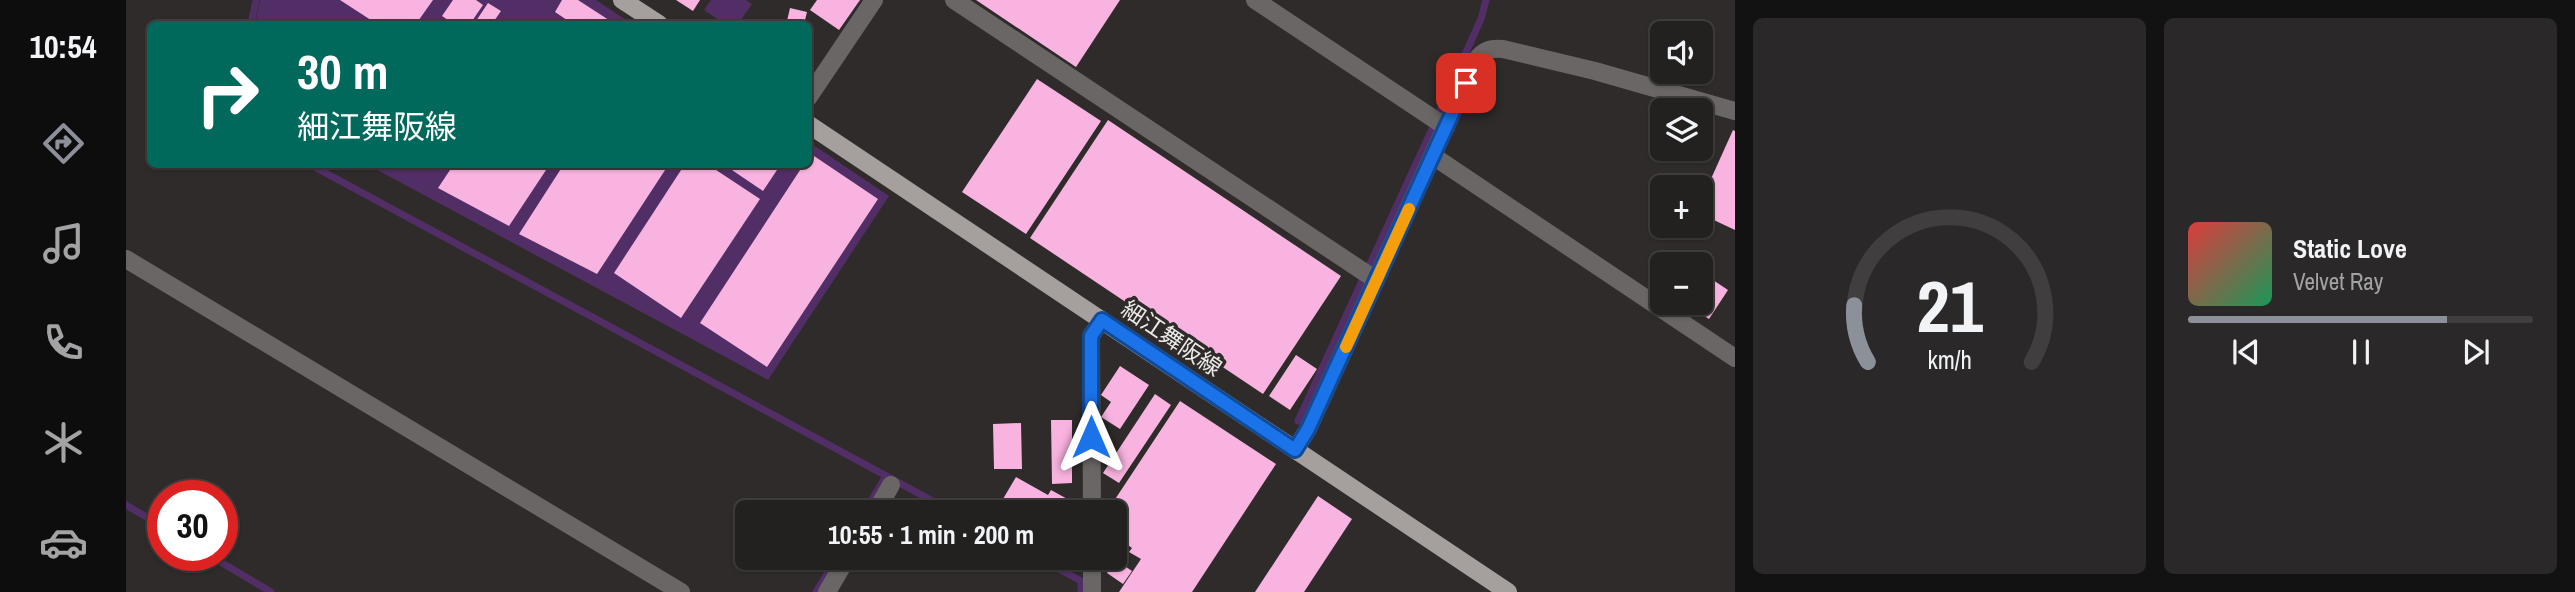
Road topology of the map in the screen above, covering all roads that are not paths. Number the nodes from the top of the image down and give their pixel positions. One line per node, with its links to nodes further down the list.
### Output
1 (622, 0): 5 (main road)
2 (874, 0): 6 (street)
3 (954, 0): 12 (street)
4 (1255, 0): 9 (street)
5 (654, 21)
6 (812, 92)
7 (1735, 111): 9 (street)
8 (812, 127): 13 (main road, 細江舞阪線)
9 (1446, 127): 10 (street)
10 (1433, 156): 12 (street); 14 (street)
11 (126, 259): 21 (street)
12 (1376, 280): 15 (street)
13 (1102, 320): 15 (main road, 細江舞阪線); 18 (street)
14 (1735, 358)
15 (1295, 450): 24 (main road, 細江舞阪線)
16 (891, 485): 17 (street)
17 (882, 500)
18 (1092, 500)
19 (840, 570): 22 (street)
20 (1092, 570): 23 (street)
21 (681, 592)
22 (827, 592)
23 (1092, 592)
24 (1508, 592)

